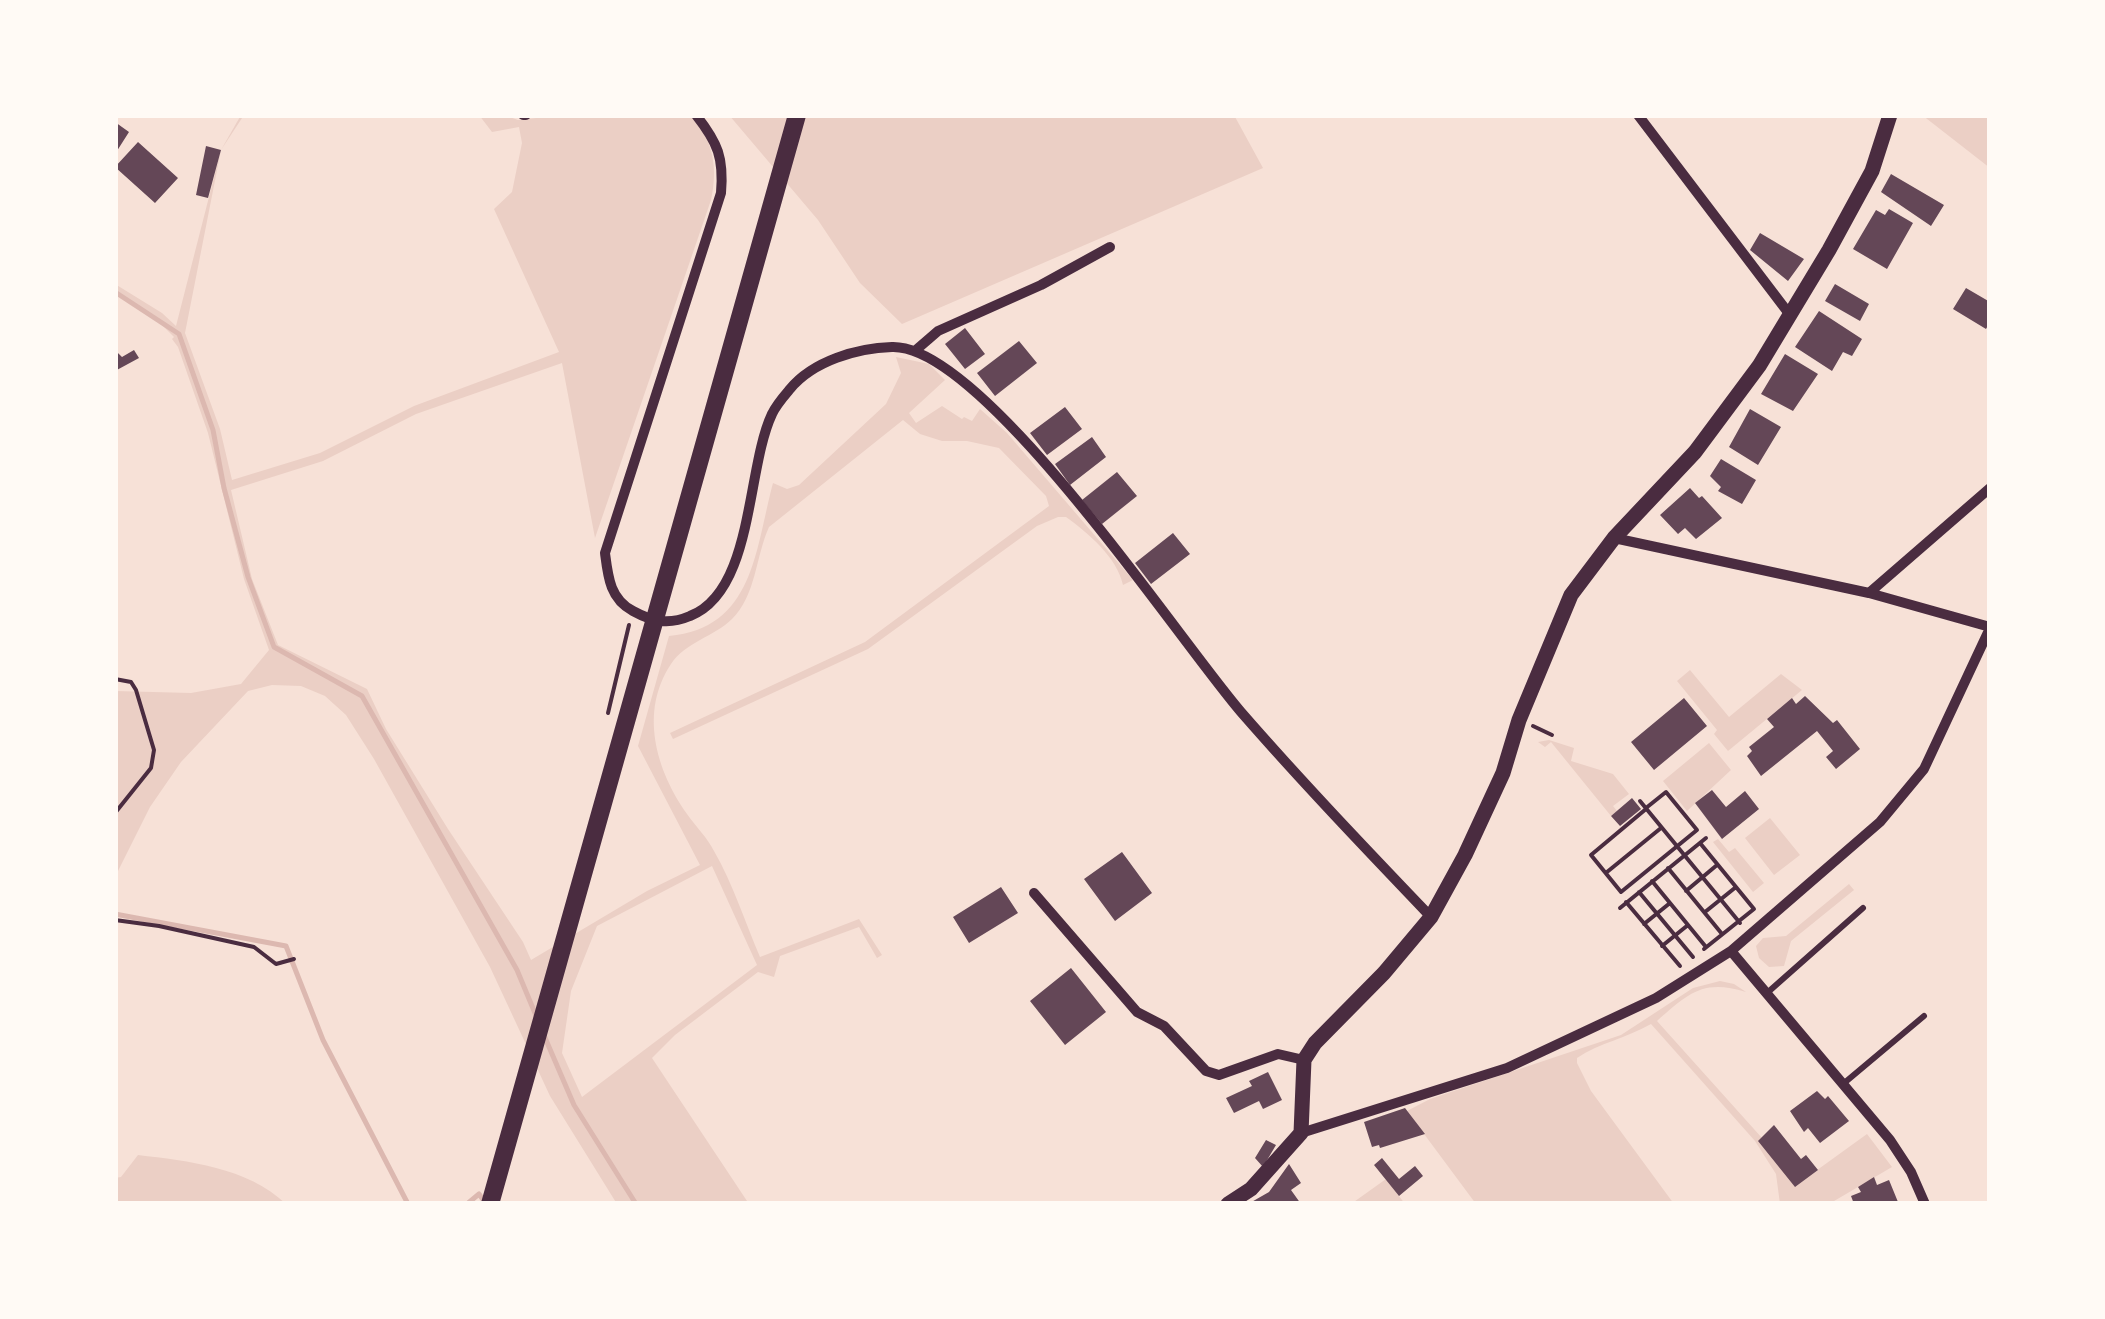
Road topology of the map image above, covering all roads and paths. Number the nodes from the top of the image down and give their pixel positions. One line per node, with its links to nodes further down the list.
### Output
1 (696, 115): 7 (street)
2 (797, 115): 54 (main road)
3 (1638, 115): 6 (street)
4 (1890, 115): 6 (street)
5 (1110, 247): 7 (street)
6 (1790, 315): 9 (street)
7 (916, 350): 37 (street)
8 (1990, 488): 10 (street)
9 (1614, 538): 10 (street); 37 (street)
10 (1869, 593): 11 (street)
11 (1990, 628): 45 (street)
12 (115, 679): 15 (path)
13 (1640, 801): 14 (path)
14 (1646, 809): 16 (path); 19 (path); 23 (path)
15 (115, 814)
16 (1662, 828): 19 (path); 23 (path)
17 (1706, 838): 18 (path)
18 (1700, 842): 20 (path); 21 (path)
19 (1677, 846): 20 (path); 23 (path)
20 (1684, 855): 22 (path); 24 (path)
21 (1718, 865): 24 (path); 26 (path)
22 (1668, 868): 25 (path); 27 (path)
23 (1606, 873)
24 (1702, 877): 27 (path); 30 (path)
25 (1652, 882): 28 (path); 32 (path)
26 (1736, 887): 30 (path); 39 (path)
27 (1686, 890): 35 (path)
28 (1639, 892): 31 (path); 36 (path)
29 (1034, 893): 51 (street)
30 (1721, 900): 35 (path); 39 (path)
31 (1626, 902): 33 (path); 40 (path)
32 (1670, 903): 36 (path); 41 (path)
33 (1620, 908)
34 (1863, 908): 49 (lane)
35 (1704, 912): 43 (path)
36 (1657, 914): 40 (path); 42 (path)
37 (1431, 917): 51 (street)
38 (115, 920): 47 (path)
39 (1740, 923): 43 (path)
40 (1644, 924): 44 (path)
41 (1688, 925): 42 (path); 43 (path)
42 (1675, 935): 44 (path); 46 (path)
43 (1723, 935)
44 (1662, 946): 48 (path)
45 (1731, 951): 49 (street); 53 (street)
46 (1693, 957)
47 (292, 960)
48 (1680, 966)
49 (1767, 993): 52 (street)
50 (1924, 1016): 52 (lane)
51 (1304, 1060): 53 (street)
52 (1843, 1084): 56 (street)
53 (1301, 1133): 55 (street)
54 (490, 1204)
55 (1228, 1204)
56 (1925, 1204)

